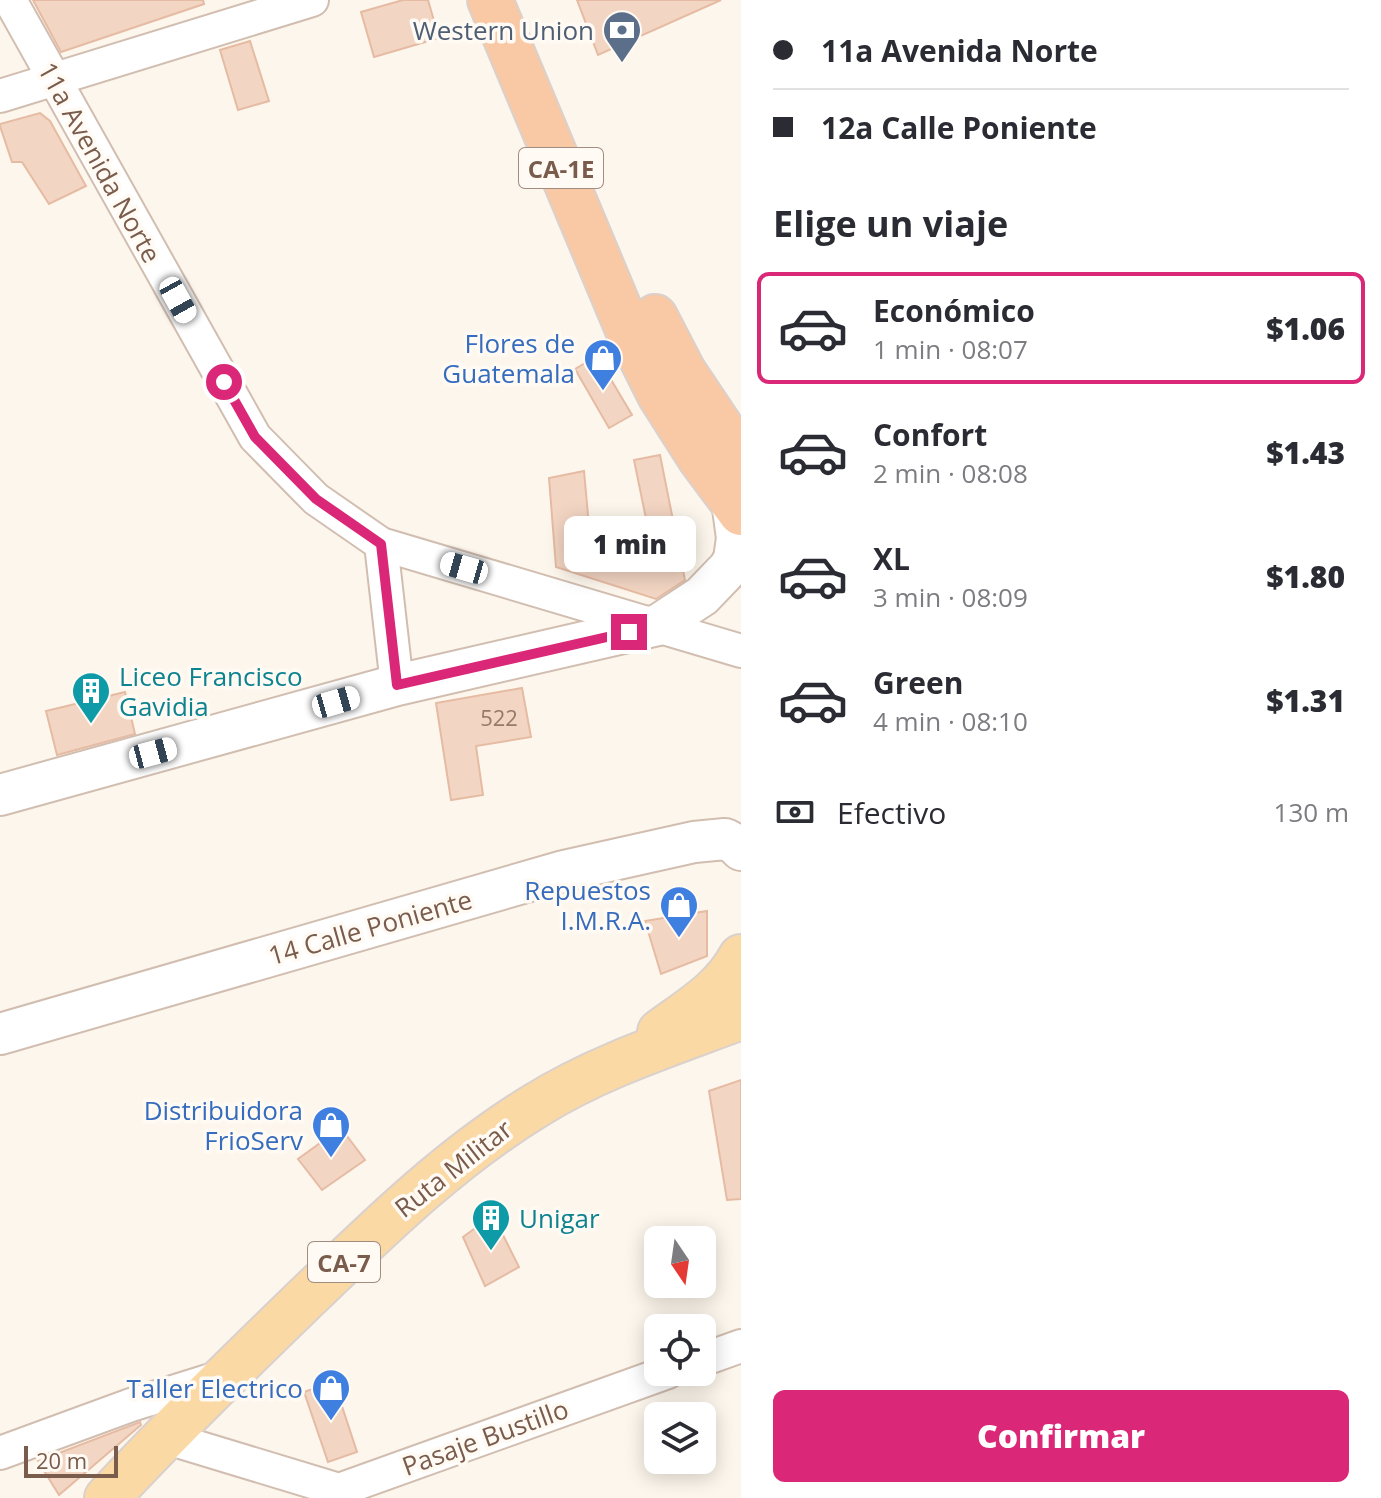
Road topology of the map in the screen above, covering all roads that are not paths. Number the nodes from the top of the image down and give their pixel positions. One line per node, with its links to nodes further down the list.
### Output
1 (10, 0): 5 (street, 11a Avenida Norte)
2 (312, 0): 5 (street)
3 (490, 0): 8 (highway, CA-1E)
4 (516, 0): 7 (highway, CA-1E)
5 (53, 80): 6 (street); 9 (street, 11a Avenida Norte)
6 (0, 96)
7 (741, 458)
8 (736, 507): 10 (street)
9 (381, 544): 10 (street, 11a Avenida Norte); 12 (street)
10 (658, 625): 11 (street, 11a Avenida Norte); 12 (street)
11 (741, 651)
12 (397, 685): 13 (street)
13 (0, 795)
14 (741, 850): 17 (street, 14 Calle Poniente)
15 (741, 957): 18 (main road, Ruta Militar / CA-7)
16 (741, 1017): 18 (main road, Ruta Militar / CA-7)
17 (0, 1034)
18 (613, 1066): 21 (main road, Ruta Militar / CA-7)
19 (741, 1346): 20 (street)
20 (716, 1355)
21 (226, 1375): 23 (main road, Ruta Militar / CA-7); 24 (street)
22 (644, 1381): 23 (street, Pasaje Bustillo)
23 (164, 1437): 25 (main road, Ruta Militar / CA-7)
24 (0, 1453)
25 (107, 1498)

